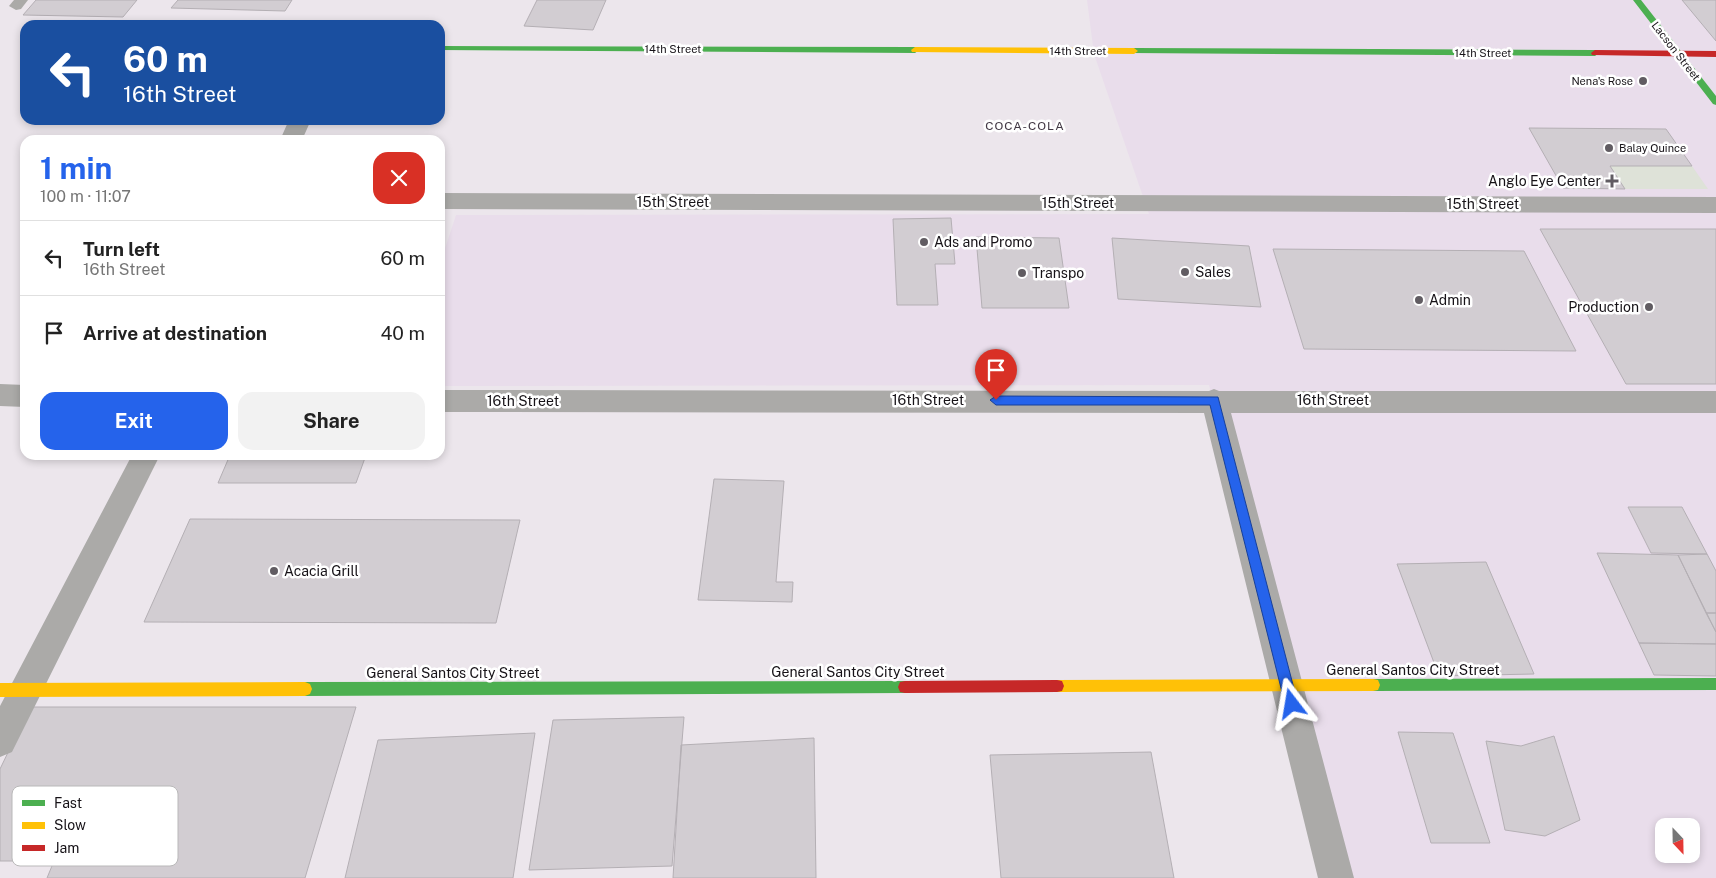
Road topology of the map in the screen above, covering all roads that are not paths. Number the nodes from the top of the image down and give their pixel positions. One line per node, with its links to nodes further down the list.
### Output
1 (1637, 0): 3 (street, Lacson Street)
2 (445, 48): 3 (street, 14th Street)
3 (1679, 54): 4 (street, 14th Street); 5 (street, Lacson Street)
4 (1716, 54)
5 (1716, 102)
6 (445, 201): 7 (street, 15th Street)
7 (1716, 205)
8 (0, 395): 9 (street)
9 (20, 396)
10 (1214, 400): 11 (street, 16th Street); 12 (street, 16th Street); 15 (street)
11 (445, 401)
12 (1716, 402)
13 (143, 460): 16 (street)
14 (1716, 684): 15 (street, General Santos City Street)
15 (1286, 685): 16 (street, General Santos City Street); 18 (street)
16 (12, 690): 17 (street)
17 (0, 740)
18 (1336, 878)

